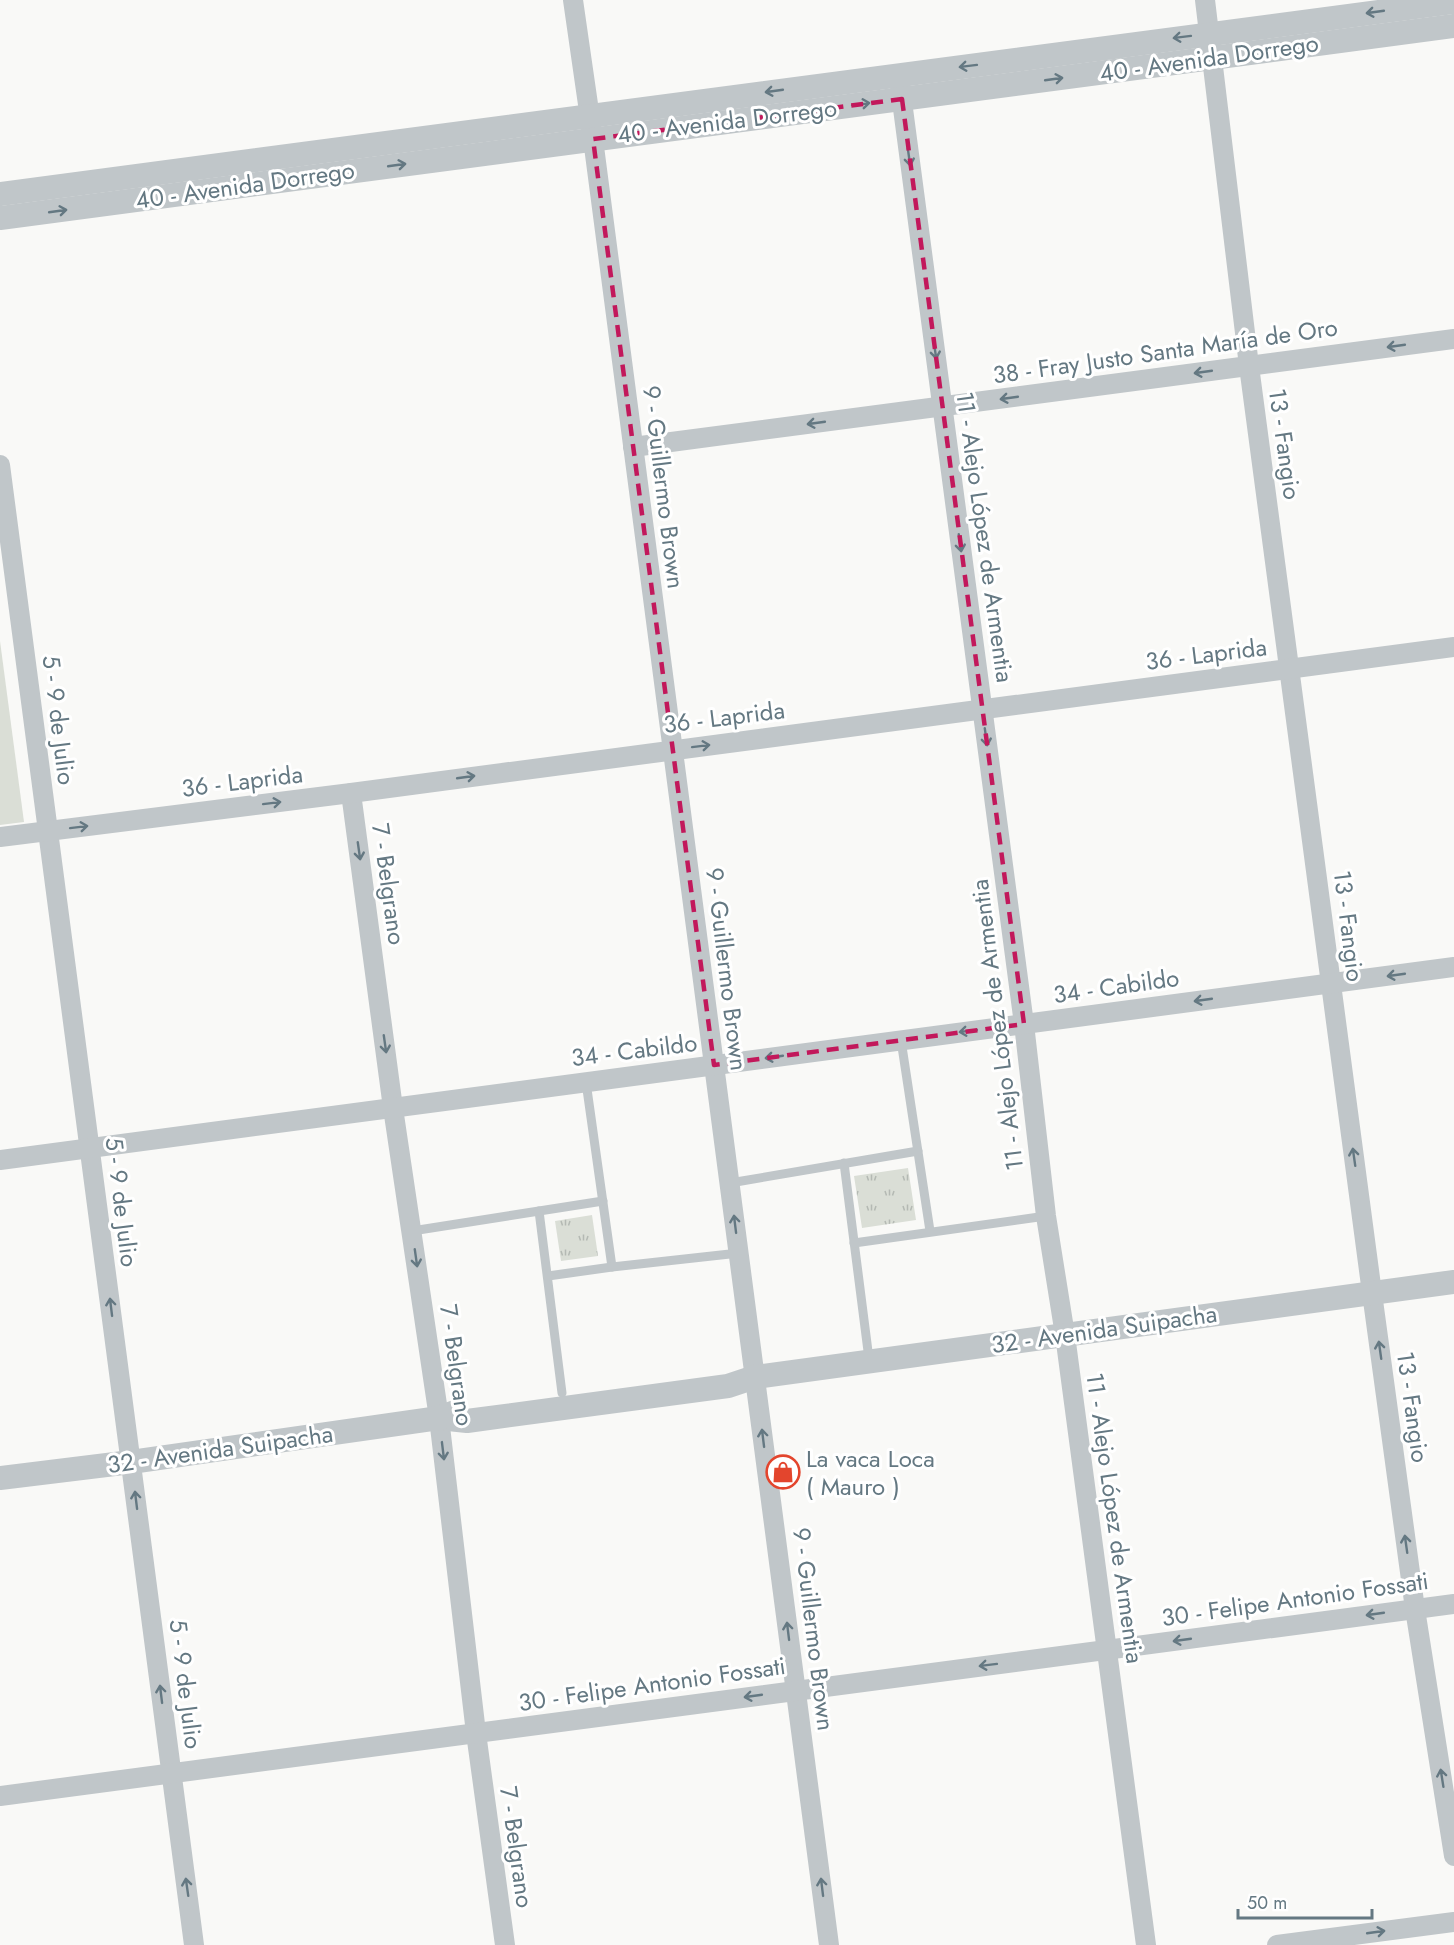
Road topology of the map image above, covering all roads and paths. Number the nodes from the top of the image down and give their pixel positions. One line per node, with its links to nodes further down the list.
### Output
1 (573, 0): 9 (street, 9 - Guillermo Brown)
2 (1205, 0): 5 (street, 13 - Fangio)
3 (1454, 2): 5 (street, 40 - Avenida Dorrego, one-way to 5)
4 (1454, 26): 6 (street, 40 - Avenida Dorrego)
5 (1210, 34): 6 (street, 13 - Fangio); 7 (street, 40 - Avenida Dorrego, one-way to 7)
6 (1213, 58): 8 (street, 40 - Avenida Dorrego, one-way to 6); 13 (street, 13 - Fangio)
7 (898, 75): 8 (street, 11 - Alejo López de Armentia); 9 (street, 40 - Avenida Dorrego, one-way to 9)
8 (902, 99): 9 (street, 40 - Avenida Dorrego, one-way to 8); 14 (street, 11 - Alejo López de Armentia, one-way to 14)
9 (591, 128): 10 (street, 40 - Avenida Dorrego); 11 (street, 40 - Avenida Dorrego, one-way to 9); 15 (street, 9 - Guillermo Brown)
10 (0, 194)
11 (0, 218)
12 (1454, 339): 13 (street, 38 - Fray Justo Santa María de Oro, one-way to 13)
13 (1249, 366): 14 (street, 38 - Fray Justo Santa María de Oro, one-way to 14); 18 (street, 13 - Fangio)
14 (942, 406): 15 (street, 38 - Fray Justo Santa María de Oro, one-way to 15); 19 (street, 11 - Alejo López de Armentia, one-way to 19)
15 (633, 447): 20 (street, 9 - Guillermo Brown)
16 (0, 465): 22 (street, 5 - 9 de Julio)
17 (1454, 647): 18 (street, 36 - Laprida)
18 (1290, 668): 19 (street, 36 - Laprida); 25 (street, 13 - Fangio)
19 (982, 709): 20 (street, 36 - Laprida, one-way to 19); 26 (street, 11 - Alejo López de Armentia, one-way to 26)
20 (673, 749): 21 (street, 36 - Laprida, one-way to 20); 28 (street, 9 - Guillermo Brown)
21 (351, 793): 22 (street, 36 - Laprida, one-way to 21); 30 (street, 7 - Belgrano, one-way to 30)
22 (48, 831): 23 (street, 36 - Laprida); 31 (street, 5 - 9 de Julio)
23 (0, 837)
24 (1454, 967): 25 (street, 34 - Cabildo, one-way to 25)
25 (1331, 983): 26 (street, 34 - Cabildo, one-way to 26); 46 (street, 13 - Fangio, one-way to 25)
26 (1024, 1024): 27 (street, 34 - Cabildo, one-way to 27); 38 (street, 11 - Alejo López de Armentia)
27 (901, 1040): 28 (street, 34 - Cabildo, one-way to 28); 32 (lane)
28 (714, 1065): 29 (street, 34 - Cabildo); 35 (street, 9 - Guillermo Brown)
29 (586, 1082): 30 (street, 34 - Cabildo); 36 (lane)
30 (393, 1108): 31 (street, 34 - Cabildo); 39 (street, 7 - Belgrano)
31 (90, 1148): 33 (street, 34 - Cabildo); 52 (street, 5 - 9 de Julio, one-way to 31)
32 (918, 1151): 34 (lane); 40 (lane)
33 (0, 1160)
34 (844, 1163): 35 (lane); 41 (lane)
35 (730, 1183): 42 (street, 9 - Guillermo Brown, one-way to 35)
36 (603, 1201): 37 (lane); 43 (lane)
37 (539, 1211): 39 (lane); 44 (lane)
38 (1046, 1216): 40 (lane); 47 (street, 11 - Alejo López de Armentia)
39 (412, 1231): 51 (street, 7 - Belgrano, one-way to 51)
40 (930, 1231): 41 (lane)
41 (854, 1243): 48 (lane)
42 (739, 1253): 43 (lane); 49 (street, 9 - Guillermo Brown)
43 (612, 1267): 44 (lane)
44 (548, 1276): 50 (lane)
45 (1454, 1282): 46 (street, 32 - Avenida Suipacha)
46 (1372, 1293): 47 (street, 32 - Avenida Suipacha); 55 (street, 13 - Fangio, one-way to 46)
47 (1065, 1335): 48 (street, 32 - Avenida Suipacha); 56 (street, 11 - Alejo López de Armentia)
48 (869, 1361): 49 (street, 32 - Avenida Suipacha)
49 (755, 1377): 50 (street, 32 - Avenida Suipacha); 51 (street, 32 - Avenida Suipacha); 57 (street, 9 - Guillermo Brown, one-way to 49)
50 (562, 1393): 51 (street, 32 - Avenida Suipacha)
51 (439, 1418): 52 (street, 32 - Avenida Suipacha); 58 (street, 7 - Belgrano, one-way to 58)
52 (131, 1462): 53 (street, 32 - Avenida Suipacha); 59 (street, 5 - 9 de Julio, one-way to 52)
53 (0, 1478)
54 (1454, 1604): 55 (street, 30 - Felipe Antonio Fossati)
55 (1415, 1609): 56 (street, 30 - Felipe Antonio Fossati, one-way to 56); 61 (street, 13 - Fangio, one-way to 55)
56 (1107, 1650): 57 (street, 30 - Felipe Antonio Fossati, one-way to 57); 66 (street, 11 - Alejo López de Armentia)
57 (796, 1690): 58 (street, 30 - Felipe Antonio Fossati, one-way to 58); 65 (street, 9 - Guillermo Brown, one-way to 57)
58 (476, 1733): 59 (street, 30 - Felipe Antonio Fossati); 64 (street, 7 - Belgrano)
59 (172, 1774): 60 (street, 30 - Felipe Antonio Fossati); 63 (street, 5 - 9 de Julio, one-way to 59)
60 (0, 1796)
61 (1454, 1856)
62 (1454, 1922): 67 (street, one-way to 62)
63 (194, 1945)
64 (505, 1945)
65 (829, 1945)
66 (1146, 1945)
67 (1277, 1945)

